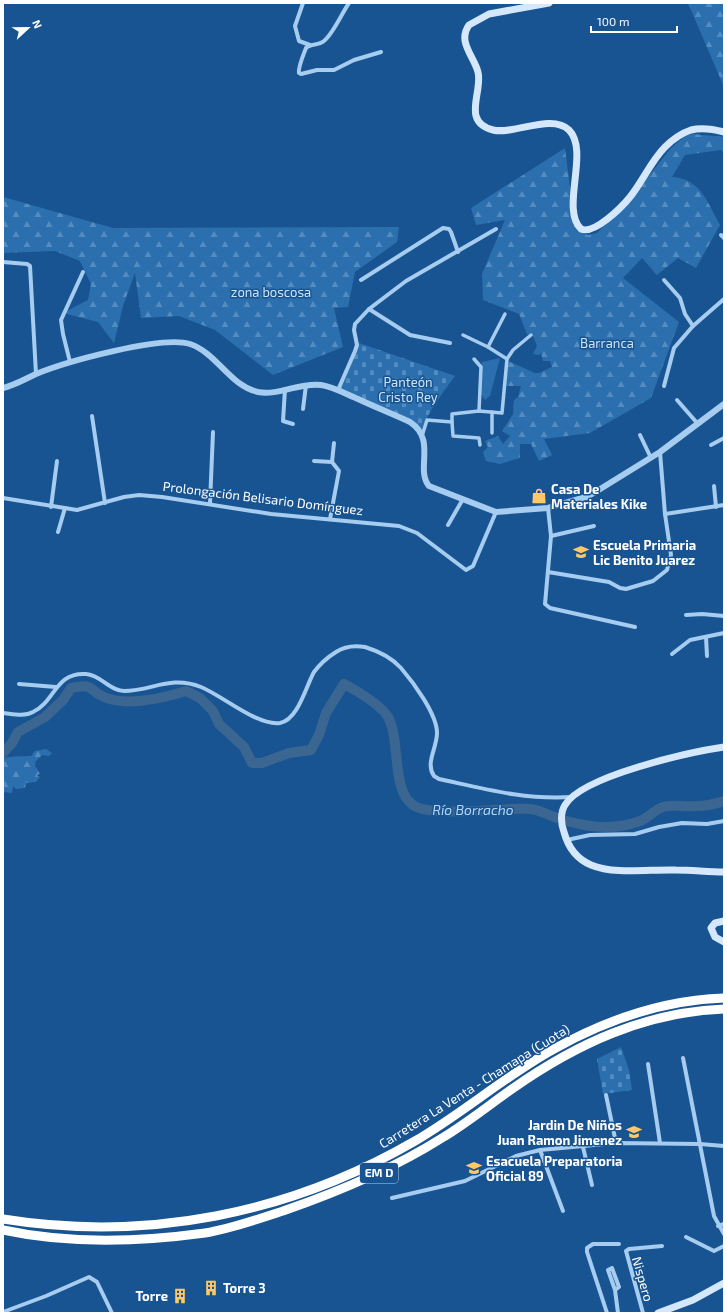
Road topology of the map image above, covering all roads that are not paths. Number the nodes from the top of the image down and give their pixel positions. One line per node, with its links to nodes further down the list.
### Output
1 (303, 3): 4 (street)
2 (349, 3): 4 (street)
3 (549, 3): 6 (main road)
4 (310, 45): 5 (street)
5 (382, 52)
6 (724, 132)
7 (496, 229): 8 (street)
8 (458, 252): 11 (street); 14 (street)
9 (3, 262): 24 (street)
10 (84, 272): 23 (street)
11 (361, 280)
12 (664, 280): 16 (street)
13 (724, 299): 16 (street)
14 (369, 309): 19 (street); 29 (street)
15 (505, 314): 20 (street)
16 (693, 326): 26 (street)
17 (463, 335): 20 (street)
18 (531, 335): 22 (street)
19 (450, 343)
20 (488, 347): 22 (street)
21 (474, 358): 33 (street)
22 (507, 359): 34 (street)
23 (70, 362): 24 (street); 28 (street)
24 (36, 374): 27 (street)
25 (306, 385): 28 (street); 29 (street); 32 (street)
26 (664, 386)
27 (3, 388)
28 (285, 389): 37 (street)
29 (338, 390): 42 (street)
30 (677, 400): 38 (street)
31 (724, 404): 38 (street)
32 (303, 410)
33 (479, 411): 34 (street); 36 (street)
34 (492, 412): 40 (street)
35 (92, 416): 55 (street)
36 (452, 422): 42 (street); 45 (street)
37 (293, 424)
38 (698, 424): 47 (street)
39 (213, 432): 56 (street)
40 (492, 433)
41 (640, 435): 48 (street)
42 (422, 436): 54 (street)
43 (724, 438): 46 (street)
44 (334, 443): 51 (street)
45 (480, 445)
46 (710, 445)
47 (660, 452): 48 (street); 63 (street)
48 (651, 458): 61 (street)
49 (57, 461): 58 (street)
50 (314, 461): 51 (street)
51 (332, 462): 64 (street)
52 (714, 486): 59 (street)
53 (3, 498): 58 (street, Prolongación Belisario Domínguez)
54 (463, 499): 62 (street); 65 (street)
55 (105, 503): 56 (street, Prolongación Belisario Domínguez); 60 (street, Prolongación Belisario Domínguez)
56 (210, 504): 64 (street, Prolongación Belisario Domínguez)
57 (724, 505): 59 (street)
58 (51, 507): 60 (street, Prolongación Belisario Domínguez)
59 (716, 507): 63 (street)
60 (65, 508): 67 (street)
61 (548, 508): 62 (street); 68 (street)
62 (496, 512): 64 (street, Prolongación Belisario Domínguez)
63 (665, 514): 69 (street)
64 (330, 519)
65 (448, 525)
66 (594, 526): 68 (street)
67 (58, 532)
68 (551, 536): 69 (street)
69 (548, 572): 72 (street)
70 (686, 615): 71 (street)
71 (724, 616)
72 (635, 627)
73 (724, 633): 74 (street)
74 (706, 637): 75 (street); 76 (street)
75 (672, 654)
76 (708, 656)
77 (19, 684): 78 (street)
78 (56, 687): 79 (street); 81 (street)
79 (3, 713)
80 (724, 747): 81 (main road)
81 (572, 796): 83 (main road)
82 (724, 821): 83 (street)
83 (566, 840): 84 (main road)
84 (724, 872)
85 (724, 921): 86 (main road)
86 (724, 942)
87 (724, 998): 101 (highway, Carretera La Venta - Chamapa (Cuota) / EM D)
88 (724, 1009): 104 (highway, Carretera La Venta - Chamapa (Cuota) / EM D)
89 (683, 1058): 94 (street)
90 (648, 1064): 93 (street)
91 (606, 1095): 92 (street)
92 (616, 1143): 93 (street); 96 (street)
93 (660, 1143): 94 (street)
94 (700, 1144): 95 (street); 103 (street)
95 (724, 1146)
96 (583, 1147): 97 (street); 98 (street)
97 (540, 1150): 99 (street); 100 (street)
98 (592, 1185)
99 (392, 1198)
100 (563, 1211)
101 (3, 1219)
102 (724, 1224): 103 (street)
103 (718, 1226): 105 (street)
104 (3, 1230)
105 (724, 1234)
106 (686, 1237): 109 (street)
107 (619, 1244): 114 (street)
108 (662, 1246): 116 (street, Nispero)
109 (724, 1246)
110 (724, 1283): 117 (main road)
111 (615, 1290): 111 (street); 115 (street)
112 (3, 1312): 113 (street)
113 (112, 1313)
114 (607, 1313)
115 (618, 1313)
116 (643, 1313)
117 (658, 1313)

